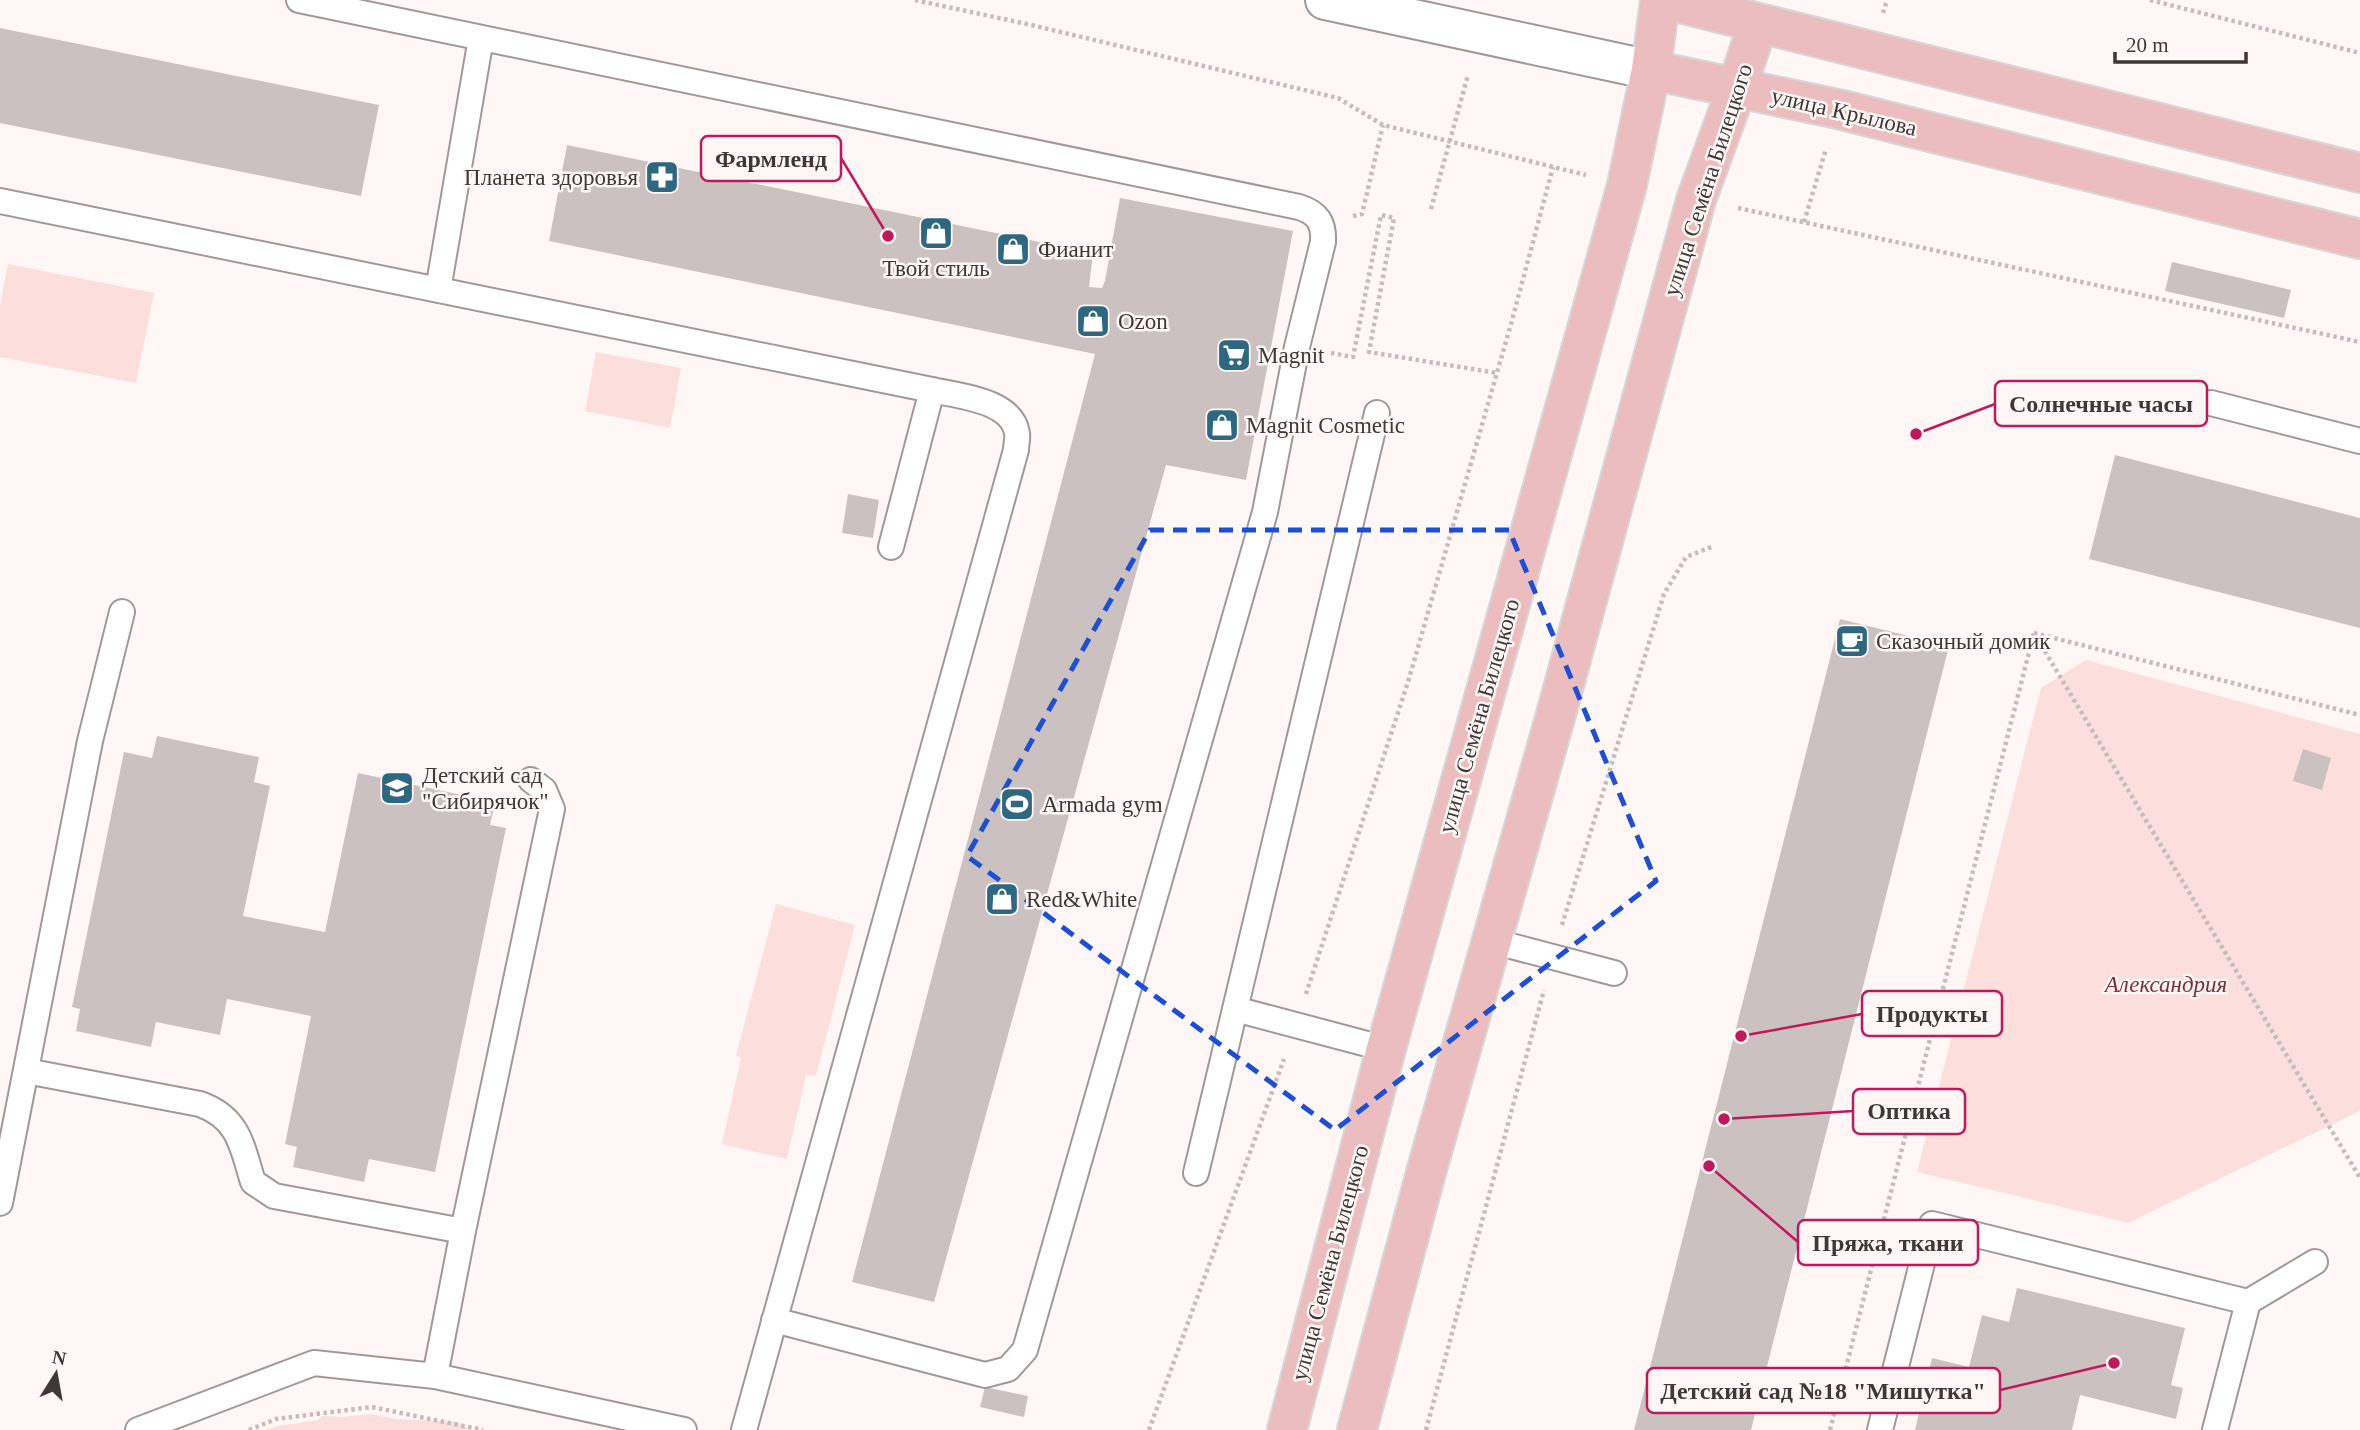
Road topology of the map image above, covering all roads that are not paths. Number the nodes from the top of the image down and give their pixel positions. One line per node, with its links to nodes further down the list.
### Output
1 (299, 0): 6 (lane)
2 (1325, 0): 7 (main road, улица Крылова)
3 (1660, 0): 7 (main road, улица Семёна Билецкого)
4 (1667, 0): 5 (main road)
5 (1758, 23): 8 (main road, улица Семёна Билецкого); 9 (main road)
6 (481, 38): 12 (lane); 30 (lane)
7 (1651, 70): 8 (main road, улица Крылова); 23 (main road, улица Семёна Билецкого)
8 (1737, 88): 11 (main road, улица Крылова); 20 (main road, улица Семёна Билецкого)
9 (2360, 173)
10 (0, 201): 12 (lane)
11 (2360, 239)
12 (438, 290): 13 (lane)
13 (932, 390): 17 (lane); 30 (lane)
14 (2211, 403): 16 (lane)
15 (1377, 413): 22 (lane)
16 (2360, 441)
17 (891, 547)
18 (122, 612): 24 (lane)
19 (531, 780): 27 (lane)
20 (1492, 941): 21 (lane); 36 (main road, улица Семёна Билецкого)
21 (1614, 973)
22 (1235, 1009): 23 (lane); 25 (lane)
23 (1386, 1049): 35 (main road, улица Семёна Билецкого)
24 (26, 1071): 26 (lane); 27 (lane)
25 (1196, 1173)
26 (0, 1203)
27 (463, 1231): 31 (lane)
28 (2315, 1262): 29 (lane)
29 (2248, 1302): 37 (lane); 38 (lane)
30 (774, 1320): 34 (lane)
31 (435, 1376): 32 (lane); 33 (lane)
32 (138, 1430)
33 (684, 1430)
34 (744, 1430)
35 (1287, 1430)
36 (1357, 1430)
37 (1880, 1430)
38 (2215, 1430)

